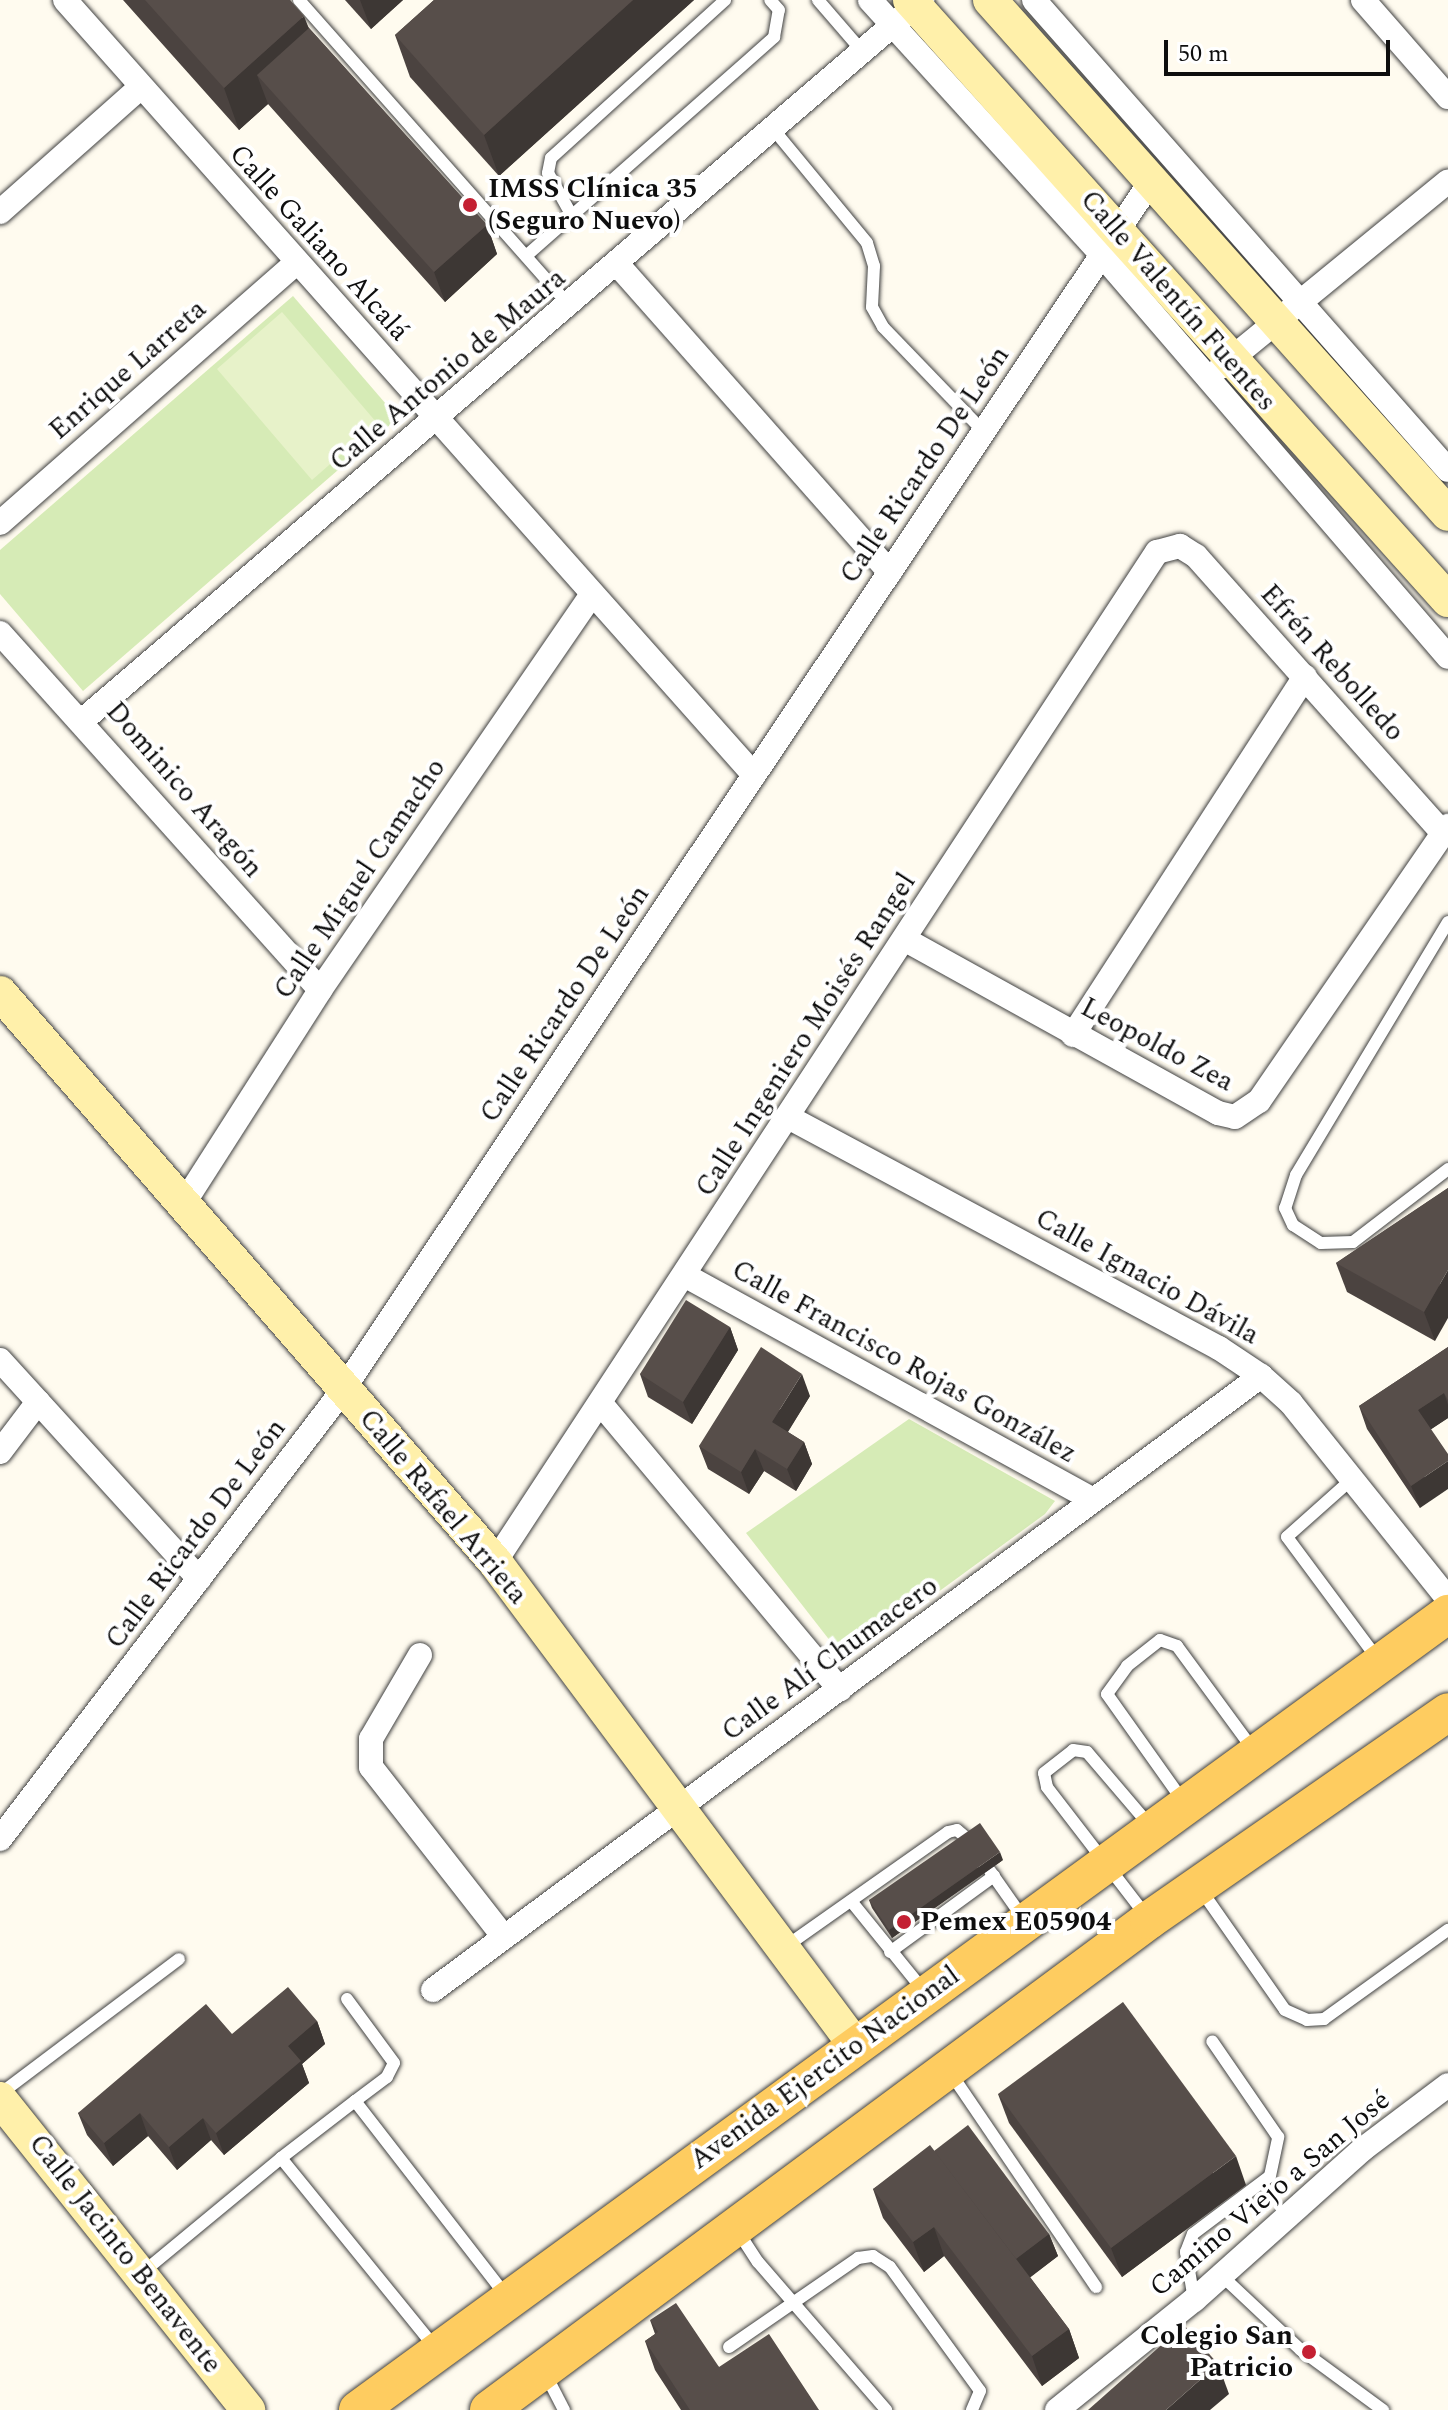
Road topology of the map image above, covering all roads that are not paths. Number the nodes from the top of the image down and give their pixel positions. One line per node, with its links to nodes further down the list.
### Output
1 (65, 0): 12 (street, Calle Galiano Alcalá)
2 (299, 0): 20 (lane)
3 (725, 0): 18 (lane)
4 (770, 0): 18 (lane)
5 (818, 0): 11 (lane)
6 (870, 0): 10 (street)
7 (990, 0): 15 (street, Calle Valentín Fuentes)
8 (1034, 0): 24 (street)
9 (1363, 0): 13 (street)
10 (910, 8): 11 (street, Calle Antonio de Maura); 19 (street, Calle Valentín Fuentes)
11 (862, 51): 14 (street, Calle Antonio de Maura)
12 (141, 87): 17 (street); 21 (street, Calle Galiano Alcalá)
13 (1448, 97)
14 (774, 130): 22 (street, Calle Antonio de Maura); 27 (lane)
15 (1151, 181): 19 (street, Calle Ricardo De León); 24 (street, Calle Valentín Fuentes)
16 (1448, 181): 24 (street)
17 (0, 212)
18 (571, 214): 20 (lane)
19 (1110, 243): 25 (street, Calle Valentín Fuentes); 27 (street, Calle Ricardo De León)
20 (526, 256): 23 (lane)
21 (296, 263): 26 (street, Calle Galiano Alcalá); 30 (street, Enrique Larreta)
22 (618, 265): 23 (street, Calle Antonio de Maura); 32 (street)
23 (570, 306): 26 (street, Calle Antonio de Maura)
24 (1290, 312): 25 (street); 28 (street); 29 (street, Calle Valentín Fuentes)
25 (1218, 370): 34 (street, Calle Valentín Fuentes); 36 (street)
26 (437, 419): 33 (street, Calle Galiano Alcalá); 38 (street, Calle Antonio de Maura)
27 (984, 432): 32 (street, Calle Ricardo De León)
28 (1448, 470)
29 (1448, 514)
30 (0, 523)
31 (1170, 545): 37 (street, Efrén Rebolledo); 42 (street, Calle Ingeniero Moisés Rangel)
32 (890, 572): 39 (street, Calle Ricardo De León)
33 (592, 594): 39 (street, Calle Galiano Alcalá); 43 (street, Calle Miguel Camacho)
34 (1448, 600)
35 (0, 633): 38 (street, Dominico Aragón)
36 (1448, 657)
37 (1305, 677): 40 (street, Efrén Rebolledo); 45 (street)
38 (83, 720): 43 (street, Dominico Aragón)
39 (754, 775): 52 (street, Calle Ricardo De León)
40 (1445, 829): 45 (street, Leopoldo Zea)
41 (1448, 922): 47 (lane)
42 (904, 939): 45 (street, Leopoldo Zea); 46 (street, Calle Ingeniero Moisés Rangel)
43 (320, 990): 48 (street, Calle Miguel Camacho)
44 (0, 993): 48 (street, Calle Rafael Arrieta)
45 (1073, 1035)
46 (788, 1117): 49 (street, Calle Ingeniero Moisés Rangel); 51 (street, Calle Ignacio Dávila)
47 (1448, 1169)
48 (184, 1203): 52 (street, Calle Rafael Arrieta)
49 (686, 1276): 54 (street, Calle Ingeniero Moisés Rangel); 57 (street, Calle Francisco Rojas González)
50 (0, 1360): 53 (street)
51 (1261, 1376): 56 (street, Calle Ignacio Dávila); 57 (street, Calle Alí Chumacero)
52 (343, 1390): 58 (street, Calle Rafael Arrieta); 59 (street, Calle Ricardo De León)
53 (38, 1402): 55 (street); 59 (street)
54 (602, 1405): 58 (street, Calle Ingeniero Moisés Rangel); 64 (street)
55 (0, 1452)
56 (1352, 1479): 60 (street, Calle Ignacio Dávila); 63 (lane)
57 (1094, 1500): 64 (street, Calle Alí Chumacero)
58 (495, 1562): 68 (street, Calle Rafael Arrieta)
59 (199, 1579): 70 (street, Calle Ricardo De León)
60 (1448, 1599)
61 (1448, 1614): 63 (main road, Avenida Ejercito Nacional)
62 (420, 1655): 80 (street)
63 (1380, 1664): 66 (main road, Avenida Ejercito Nacional)
64 (840, 1690): 68 (street, Calle Alí Chumacero)
65 (1448, 1712): 75 (main road)
66 (1256, 1753): 67 (main road, Avenida Ejercito Nacional); 67 (lane)
67 (1185, 1804): 69 (main road, Avenida Ejercito Nacional)
68 (678, 1808): 80 (street, Calle Alí Chumacero); 81 (street, Calle Rafael Arrieta)
69 (1152, 1828): 73 (main road, Avenida Ejercito Nacional); 73 (lane)
70 (0, 1839)
71 (969, 1840): 72 (lane)
72 (905, 1863): 74 (lane); 76 (lane)
73 (1104, 1863): 77 (lane); 78 (main road, Avenida Ejercito Nacional)
74 (915, 1878)
75 (1199, 1888): 77 (main road); 79 (lane)
76 (851, 1901): 81 (lane); 82 (lane)
77 (1149, 1920): 89 (main road)
78 (1025, 1921): 82 (lane); 85 (main road, Avenida Ejercito Nacional)
79 (1448, 1930)
80 (504, 1937): 84 (street, Calle Alí Chumacero)
81 (783, 1949): 88 (street, Calle Rafael Arrieta)
82 (890, 1952): 85 (lane)
83 (179, 1959): 91 (lane)
84 (433, 1990)
85 (926, 1993): 88 (main road, Avenida Ejercito Nacional)
86 (347, 1999): 92 (lane)
87 (1212, 2041): 100 (lane)
88 (855, 2045): 98 (main road, Avenida Ejercito Nacional)
89 (948, 2070): 94 (main road); 97 (lane)
90 (1448, 2085): 96 (street, Camino Viejo a San José)
91 (0, 2097): 95 (street, Calle Jacinto Benavente)
92 (355, 2101): 93 (lane); 98 (lane)
93 (281, 2158): 95 (lane); 102 (lane)
94 (735, 2227): 99 (lane); 103 (main road)
95 (142, 2273): 104 (street, Calle Jacinto Benavente)
96 (1221, 2275): 100 (street, Camino Viejo a San José); 111 (lane)
97 (1096, 2287)
98 (509, 2299): 102 (main road, Avenida Ejercito Nacional)
99 (794, 2300): 101 (lane); 108 (lane); 109 (lane)
100 (1194, 2300): 110 (street, Camino Viejo a San José)
101 (729, 2347)
102 (438, 2352): 105 (main road, Avenida Ejercito Nacional)
103 (543, 2370): 106 (main road); 107 (lane)
104 (248, 2410)
105 (358, 2410)
106 (489, 2410)
107 (564, 2410)
108 (886, 2410)
109 (972, 2410)
110 (1057, 2410)
111 (1383, 2410)

